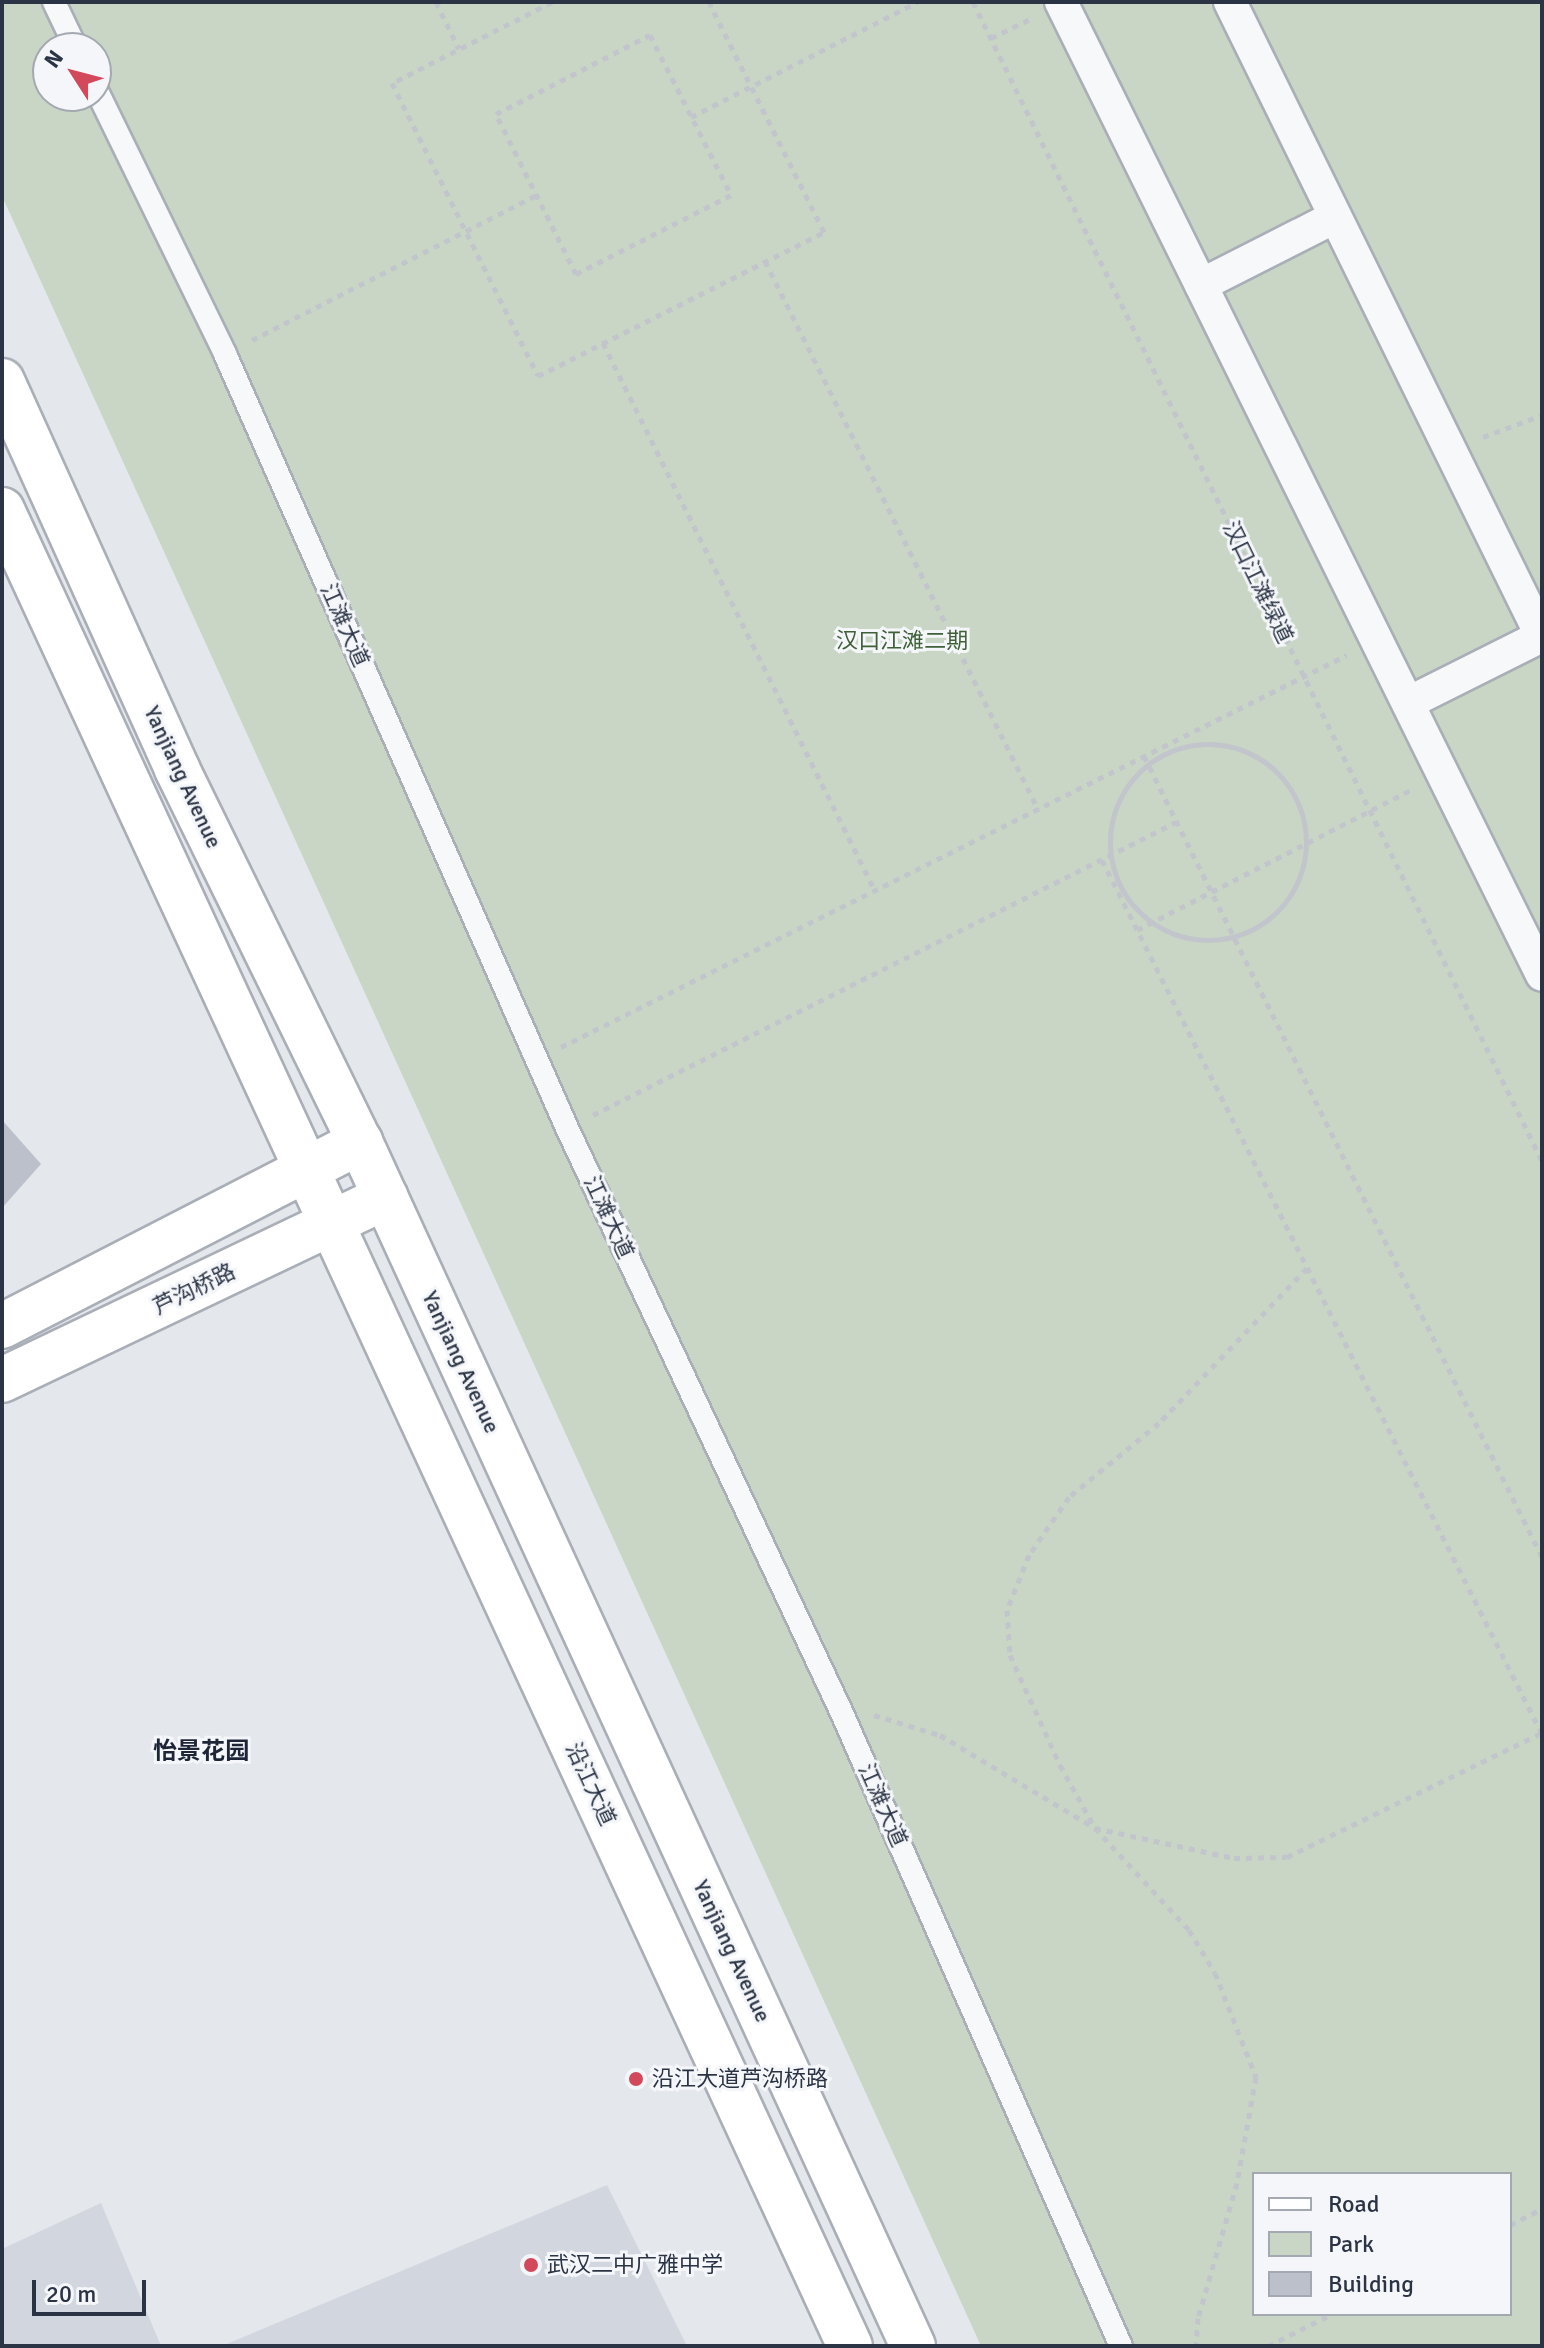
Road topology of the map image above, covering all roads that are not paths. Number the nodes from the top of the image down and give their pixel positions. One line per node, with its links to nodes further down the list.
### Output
1 (54, 2): 4 (lane)
2 (1062, 2): 7 (street)
3 (1230, 2): 6 (street)
4 (68, 32)
5 (107, 112): 21 (lane, 江滩大道)
6 (1335, 217): 7 (street); 10 (street)
7 (1201, 285): 11 (street)
8 (2, 381): 13 (main road, Yanjiang Avenue)
9 (2, 510): 14 (main road)
10 (1542, 637): 11 (street)
11 (1408, 703): 12 (street)
12 (1542, 975)
13 (360, 1142): 14 (main road); 15 (main road, Yanjiang Avenue)
14 (306, 1169): 16 (main road); 17 (main road)
15 (386, 1197): 16 (main road, 芦沟桥路); 20 (main road, Yanjiang Avenue)
16 (332, 1223): 18 (main road, 芦沟桥路); 19 (main road, 沿江大道)
17 (2, 1326)
18 (2, 1380)
19 (850, 2346)
20 (913, 2346)
21 (1121, 2346)

